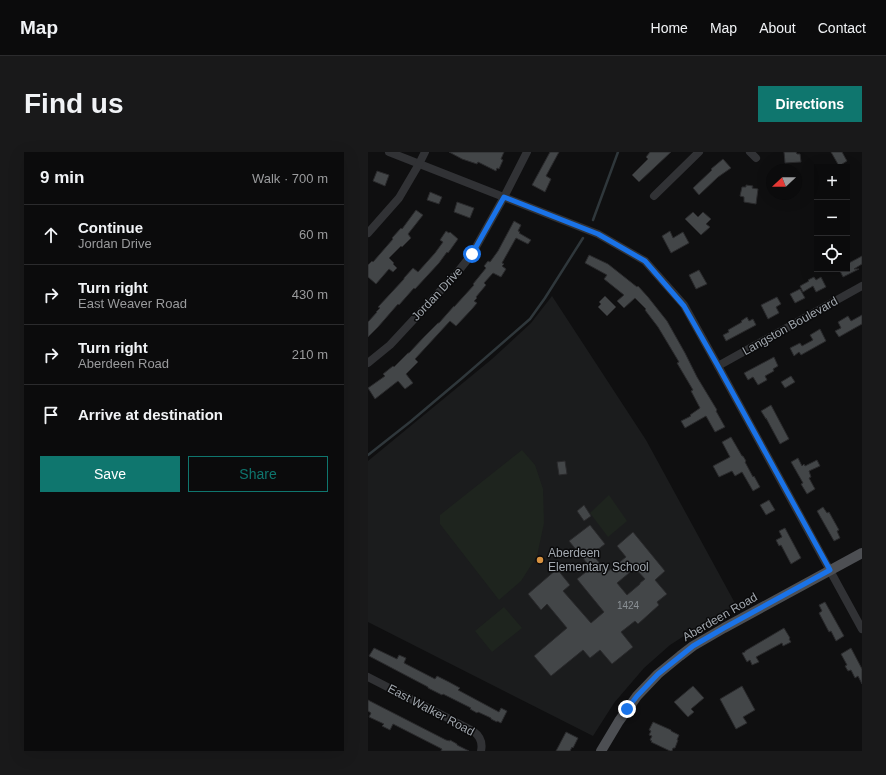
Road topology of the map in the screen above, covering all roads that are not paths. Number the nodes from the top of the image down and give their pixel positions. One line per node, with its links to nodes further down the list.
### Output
1 (388, 152): 5 (street)
2 (425, 152): 5 (street)
3 (527, 152): 7 (street, Jordan Drive)
4 (699, 152): 6 (street)
5 (419, 164): 7 (street); 8 (street)
6 (654, 196)
7 (504, 197): 10 (street, Jordan Drive); 11 (street)
8 (368, 232)
9 (862, 286): 11 (street, Langston Boulevard)
10 (368, 363)
11 (718, 366): 13 (street)
12 (862, 553): 13 (main road, Aberdeen Road)
13 (830, 570): 14 (street); 17 (main road, Aberdeen Road)
14 (862, 629)
15 (368, 678): 16 (street, East Walker Road)
16 (481, 751)
17 (601, 751)

